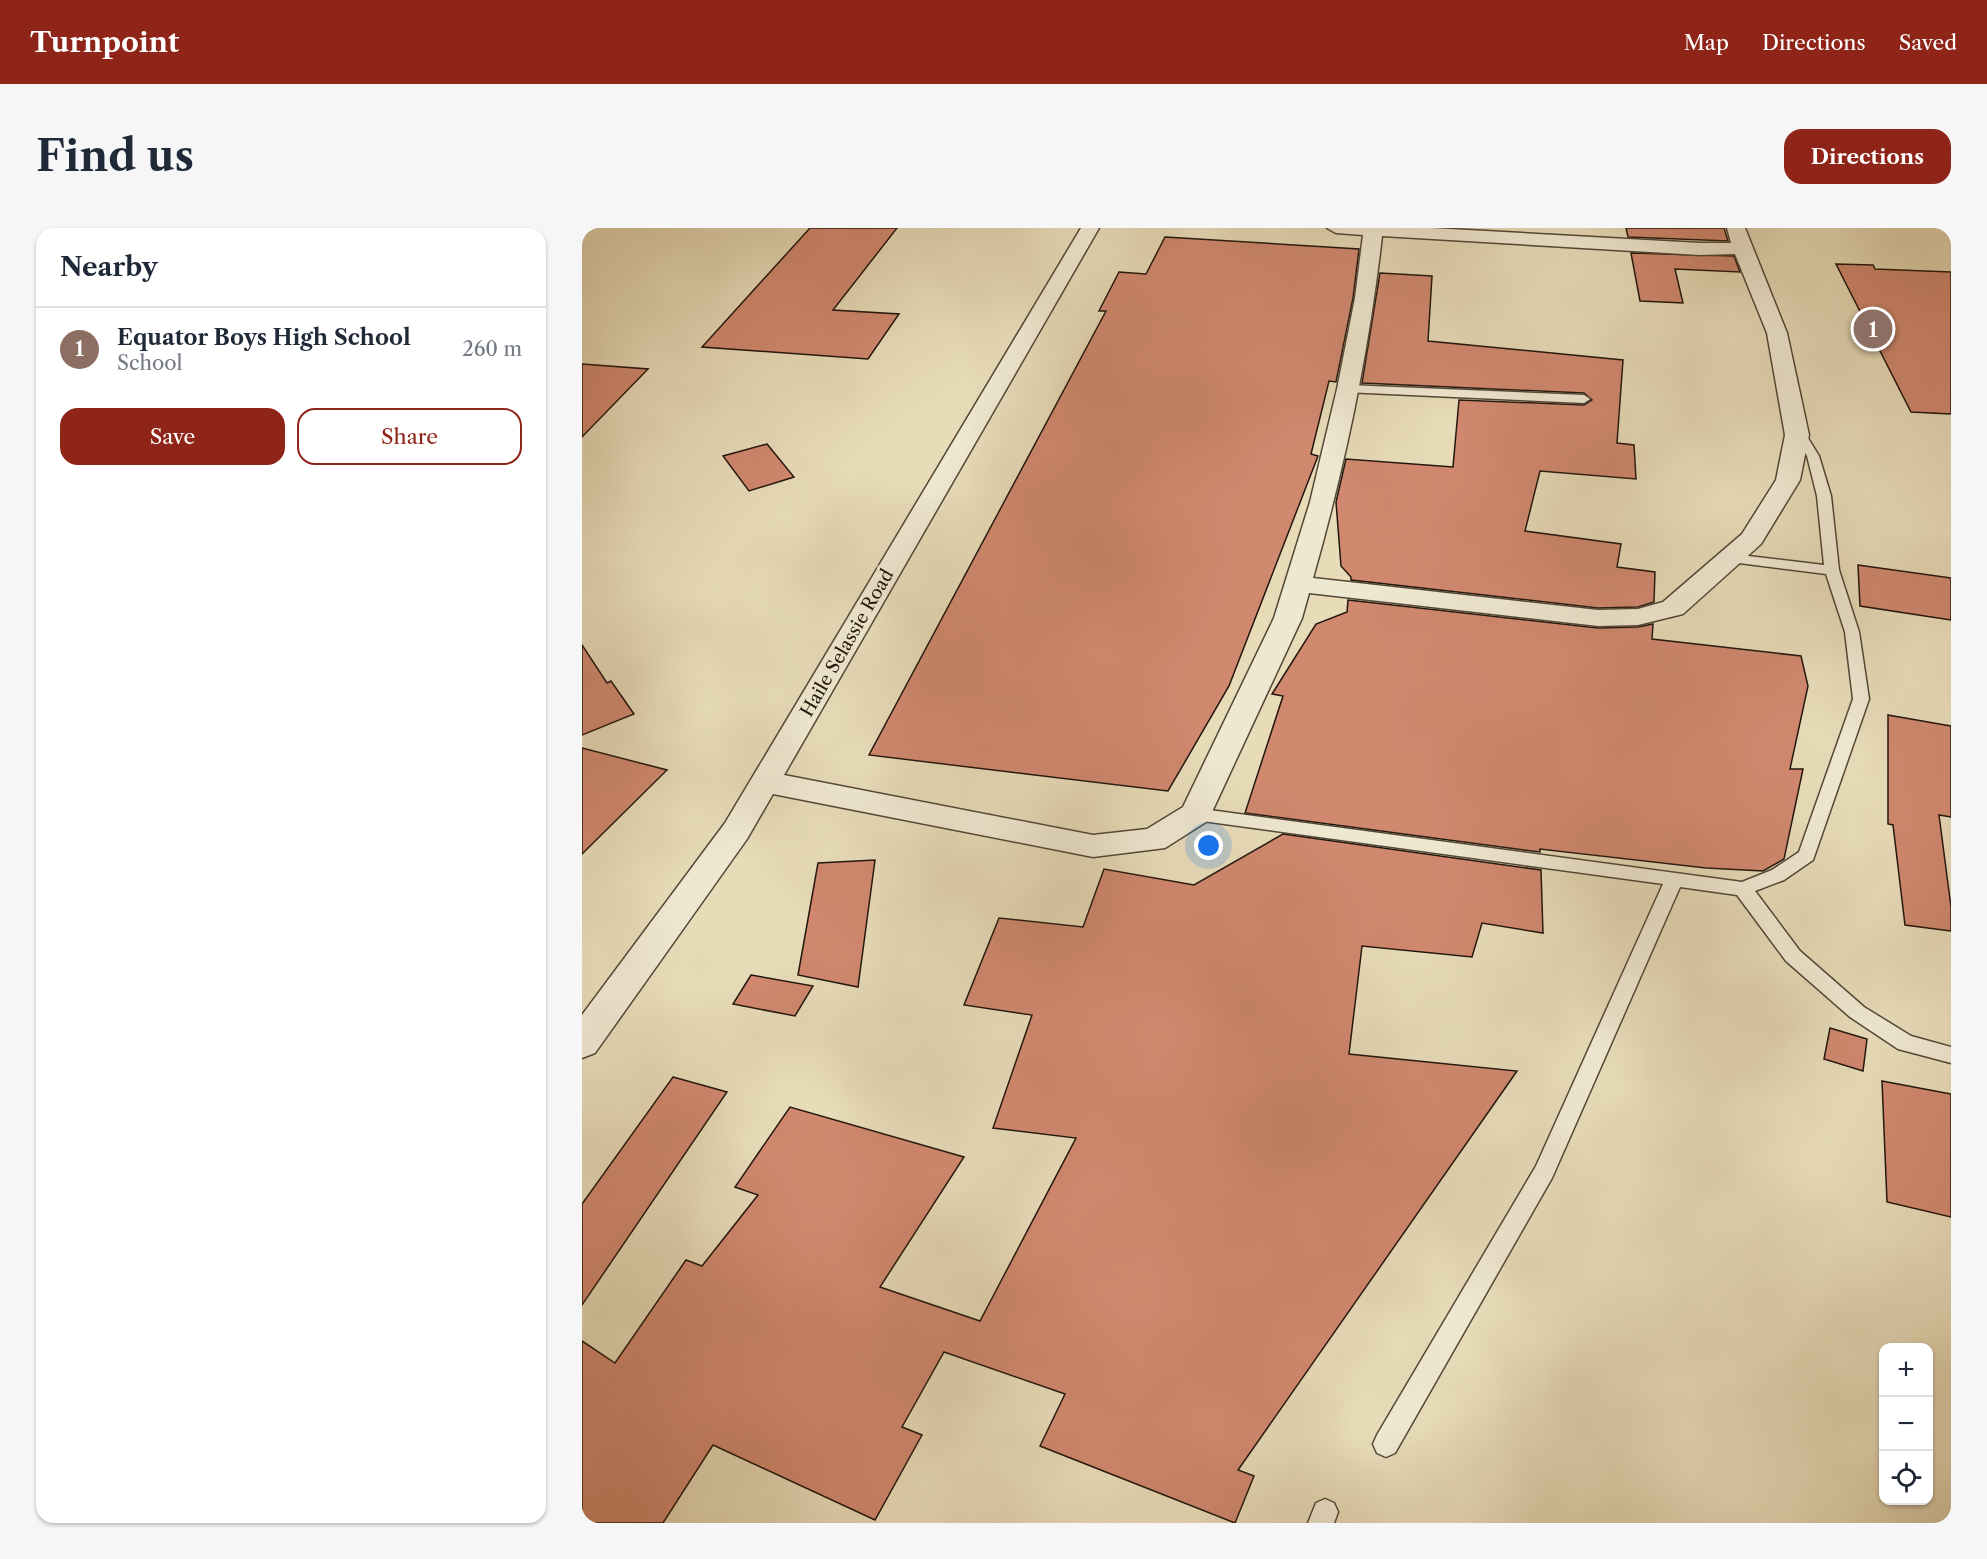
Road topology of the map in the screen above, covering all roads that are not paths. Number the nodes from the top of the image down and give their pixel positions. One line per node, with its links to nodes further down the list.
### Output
1 (1089, 228): 11 (street, Haile Selassie Road)
2 (1336, 228): 3 (street)
3 (1385, 230): 4 (street); 5 (street)
4 (1739, 238): 7 (street)
5 (1348, 390): 6 (lane); 10 (street)
6 (1584, 399)
7 (1796, 428): 8 (street); 9 (lane)
8 (1731, 558): 9 (lane); 10 (street)
9 (1832, 570): 14 (lane)
10 (1298, 584): 12 (street)
11 (765, 782): 12 (street); 15 (street, Haile Selassie Road)
12 (1195, 814): 13 (lane)
13 (1674, 879): 14 (lane); 17 (lane)
14 (1743, 889): 16 (lane)
15 (582, 1043)
16 (1951, 1055)
17 (1386, 1444)

